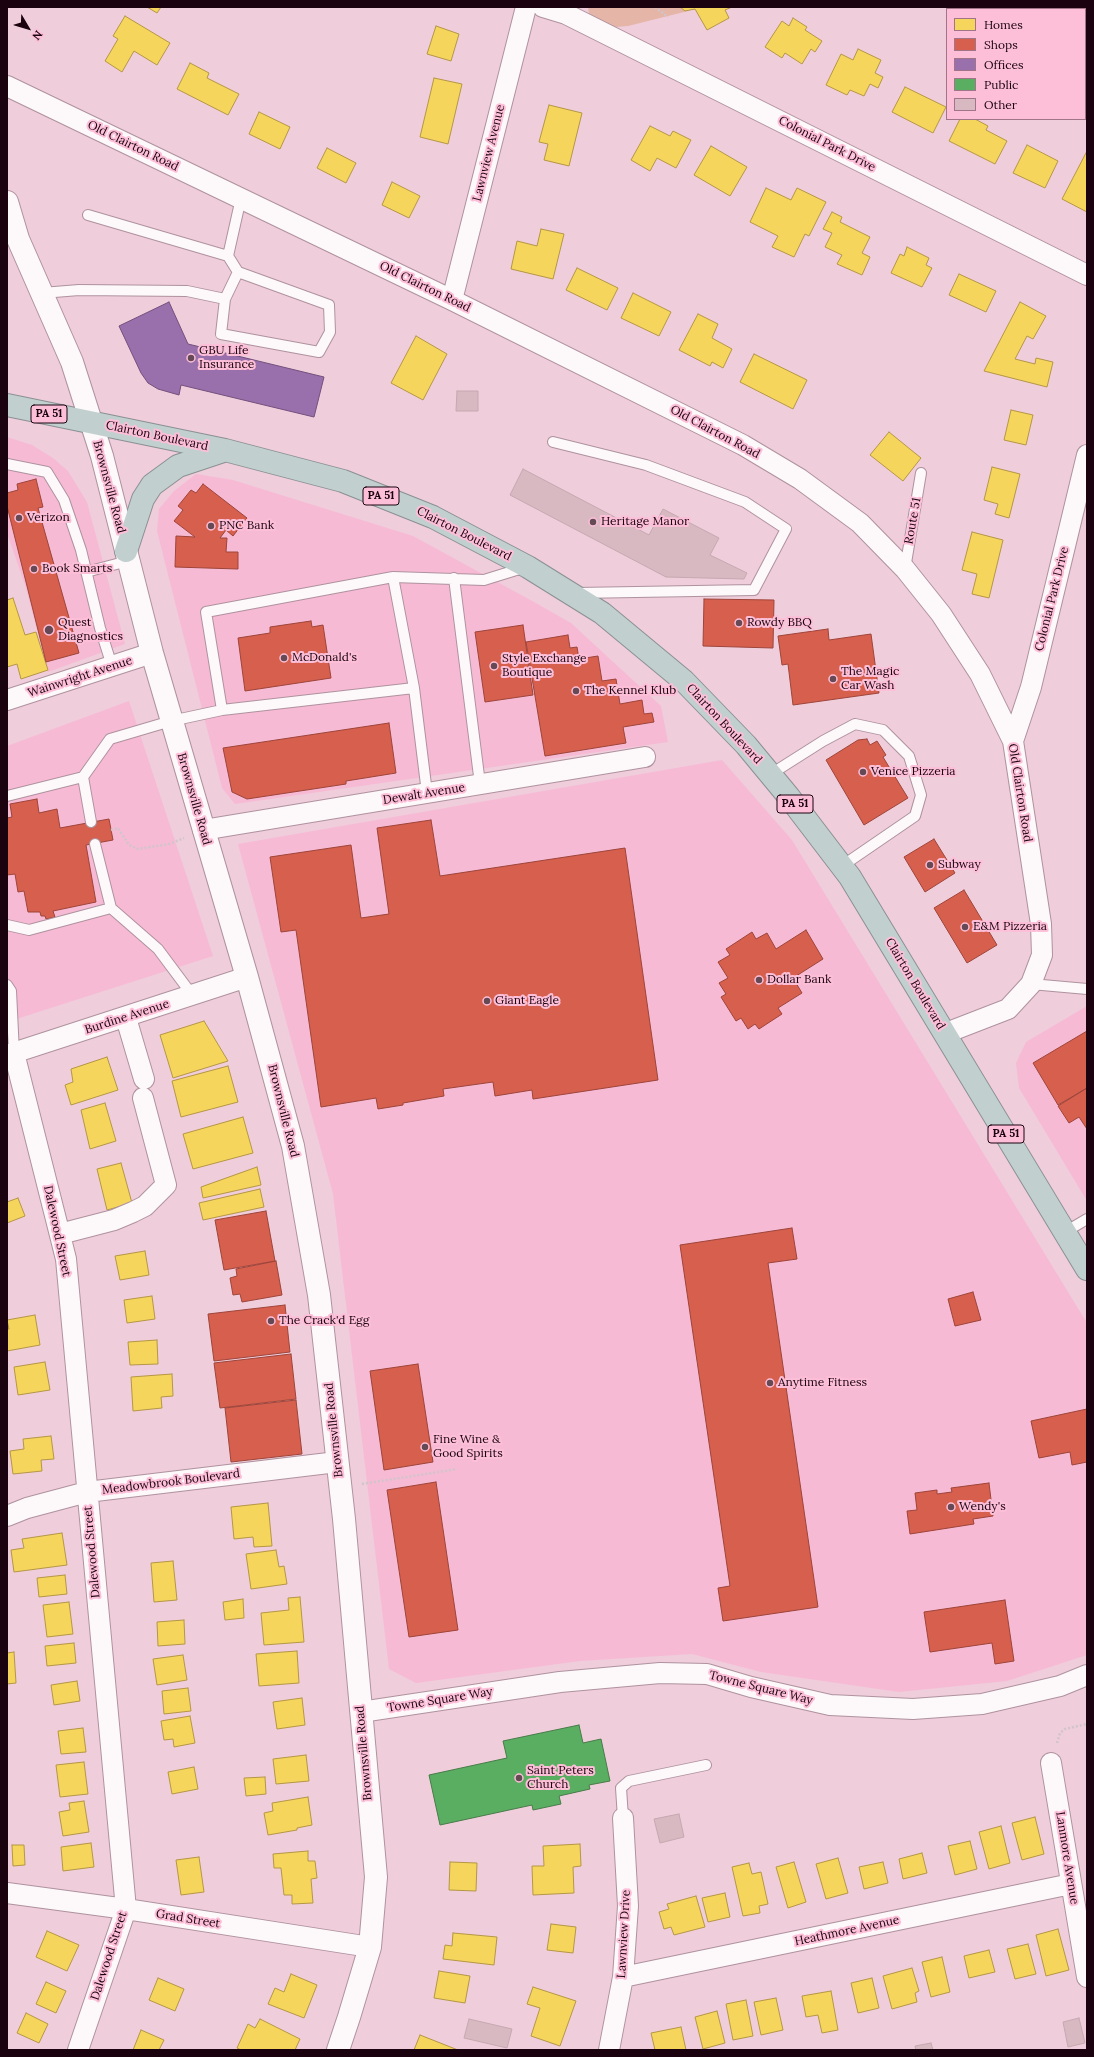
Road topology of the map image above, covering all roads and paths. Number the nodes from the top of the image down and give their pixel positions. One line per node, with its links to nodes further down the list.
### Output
1 (526, 7): 15 (street, Lawnview Avenue)
2 (543, 7): 4 (street, Colonial Park Drive)
3 (655, 7): 5 (path)
4 (568, 10): 12 (street, Colonial Park Drive)
5 (668, 17)
6 (7, 86): 7 (street, Old Clairton Road)
7 (241, 198): 10 (lane); 15 (street, Old Clairton Road)
8 (7, 202): 13 (main road, Brownsville Road)
9 (88, 215): 10 (lane)
10 (228, 256): 11 (lane)
11 (238, 272): 14 (lane); 14 (lane)
12 (1087, 275)
13 (42, 293): 14 (lane); 17 (main road, Brownsville Road)
14 (224, 299)
15 (452, 300): 25 (street, Old Clairton Road)
16 (7, 405): 17 (highway, Clairton Boulevard / PA 51)
17 (91, 422): 19 (highway, Clairton Boulevard / PA 51); 23 (main road, Brownsville Road)
18 (554, 442): 29 (lane)
19 (225, 450): 23 (highway); 24 (highway, Clairton Boulevard / PA 51)
20 (1087, 455): 36 (street, Colonial Park Drive)
21 (7, 464): 26 (lane)
22 (921, 474): 25 (lane, Route 51)
23 (127, 556): 26 (lane); 30 (main road, Brownsville Road)
24 (528, 567): 28 (lane); 29 (highway, Clairton Boulevard / PA 51)
25 (905, 569): 36 (street, Old Clairton Road)
26 (86, 572): 31 (lane)
27 (393, 577): 28 (lane); 32 (lane); 34 (lane)
28 (454, 578): 40 (lane)
29 (571, 594): 38 (highway, Clairton Boulevard / PA 51)
30 (152, 653): 31 (street, Wainwright Avenue); 35 (main road, Brownsville Road)
31 (112, 666): 33 (street, Wainwright Avenue)
32 (414, 688): 34 (lane); 41 (lane)
33 (7, 700)
34 (222, 710): 35 (lane)
35 (171, 721): 39 (lane); 45 (main road, Brownsville Road)
36 (1013, 741): 51 (street, Old Clairton Road)
37 (645, 757): 40 (street, Dewalt Avenue)
38 (770, 774): 47 (highway, Clairton Boulevard / PA 51); 47 (lane)
39 (83, 777): 42 (lane); 43 (lane)
40 (480, 784): 41 (street, Dewalt Avenue)
41 (427, 793): 45 (street, Dewalt Avenue)
42 (7, 796)
43 (90, 822)
44 (111, 830): 45 (path)
45 (203, 830): 50 (main road, Brownsville Road)
46 (95, 844): 48 (lane)
47 (842, 866): 56 (highway, Clairton Boulevard / PA 51)
48 (111, 908): 49 (lane); 54 (lane)
49 (7, 925)
50 (247, 977): 54 (street, Burdine Avenue); 62 (main road, Brownsville Road)
51 (1031, 984): 53 (lane); 56 (street, Old Clairton Road)
52 (8, 989): 57 (lane)
53 (1087, 989)
54 (193, 996): 55 (street, Burdine Avenue)
55 (126, 1018): 57 (street, Burdine Avenue); 60 (street)
56 (946, 1033): 59 (highway, Clairton Boulevard / PA 51)
57 (11, 1054): 60 (street, Dalewood Street)
58 (1087, 1219): 59 (lane)
59 (1065, 1232): 61 (highway, Clairton Boulevard / PA 51)
60 (60, 1234): 65 (street, Dalewood Street)
61 (1087, 1269)
62 (337, 1462): 64 (main road, Brownsville Road); 65 (street, Meadowbrook Boulevard)
63 (457, 1470): 64 (path)
64 (340, 1487): 68 (main road, Brownsville Road)
65 (86, 1492): 66 (street, Meadowbrook Boulevard); 76 (street, Dalewood Street)
66 (7, 1516)
67 (1087, 1675): 68 (street, Towne Square Way)
68 (361, 1712): 77 (main road, Brownsville Road)
69 (1087, 1724): 70 (path)
70 (1060, 1733)
71 (1051, 1763): 74 (street, Lanmore Avenue)
72 (706, 1765): 73 (lane)
73 (624, 1818): 78 (street, Lawnview Drive)
74 (1071, 1884): 78 (street, Heathmore Avenue); 79 (street, Lanmore Avenue)
75 (7, 1893): 76 (street, Grad Street)
76 (126, 1909): 77 (street, Grad Street); 80 (street, Dalewood Street)
77 (370, 1947): 81 (main road, Brownsville Road)
78 (622, 1977): 82 (street, Lawnview Drive)
79 (1087, 1977)
80 (78, 2050)
81 (338, 2050)
82 (609, 2050)

